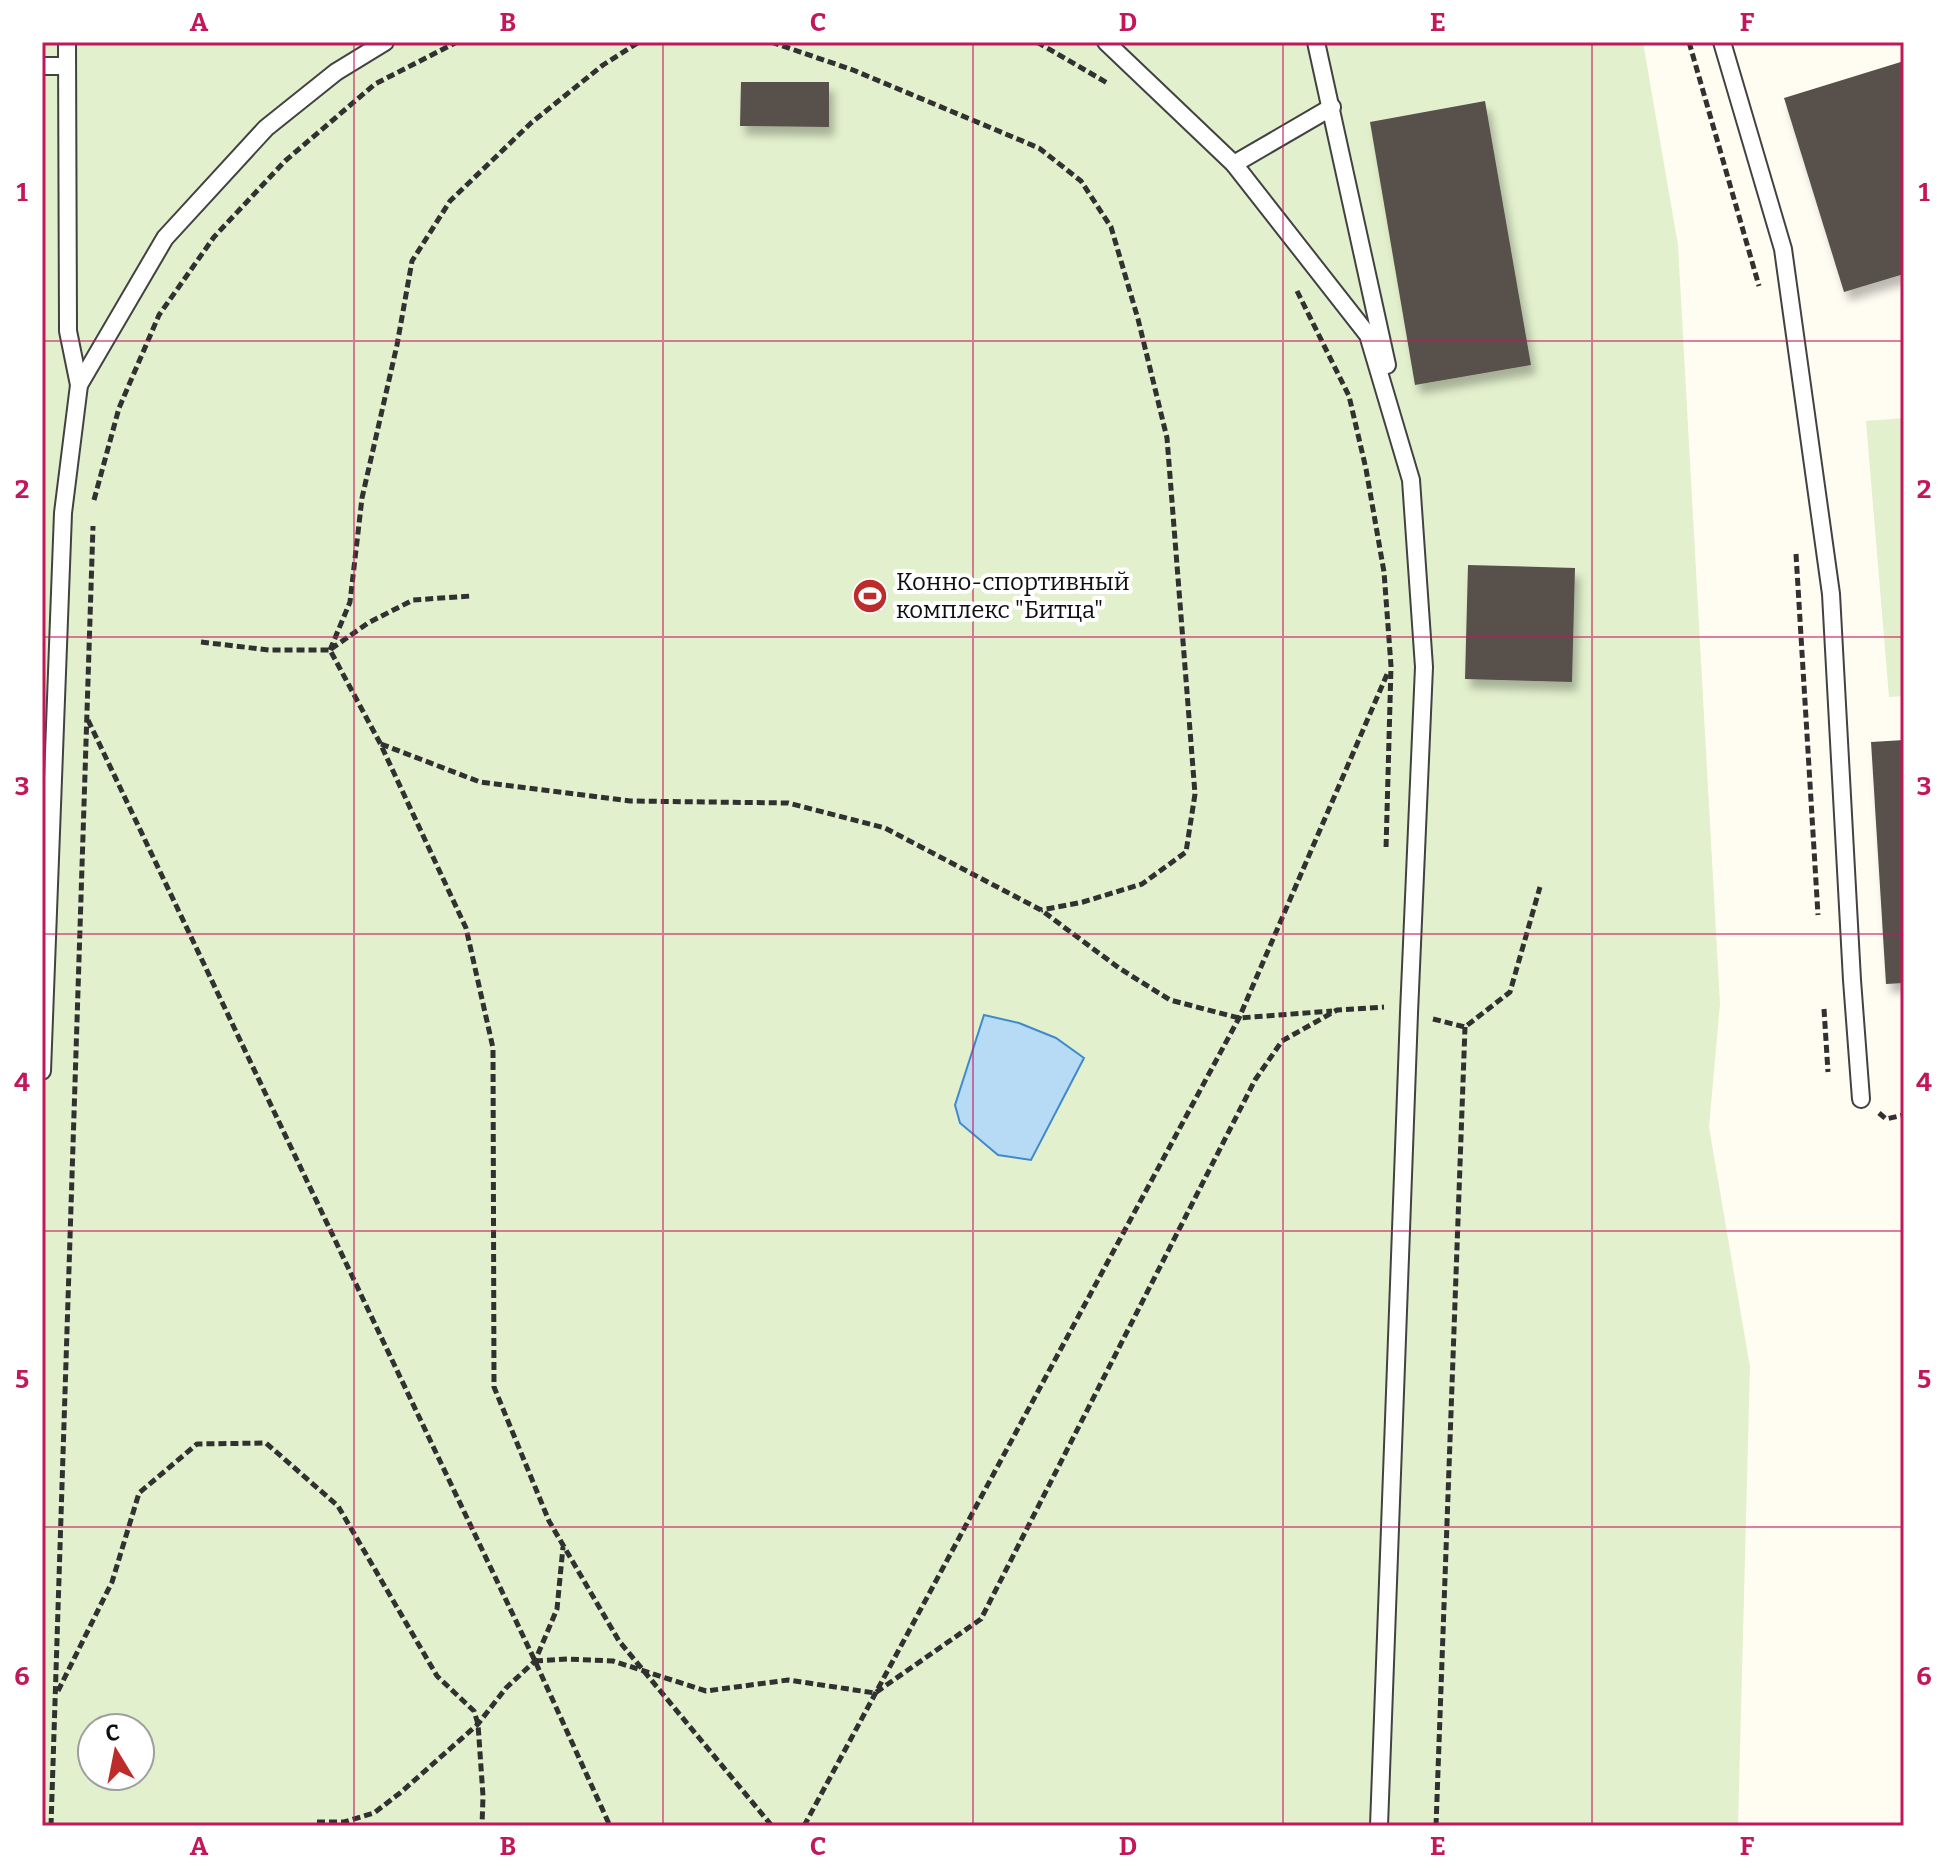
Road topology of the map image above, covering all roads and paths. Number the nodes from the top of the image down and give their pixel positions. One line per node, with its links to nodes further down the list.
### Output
1 (67, 42): 12 (lane)
2 (385, 42): 18 (lane)
3 (457, 42): 20 (path)
4 (639, 42): 25 (path)
5 (771, 42): 31 (path)
6 (1037, 42): 13 (path)
7 (1106, 42): 15 (lane)
8 (1316, 42): 14 (lane)
9 (1689, 42): 17 (path)
10 (1722, 42): 42 (lane)
11 (42, 66): 12 (lane)
12 (67, 66): 18 (lane)
13 (1112, 86)
14 (1332, 107): 15 (lane); 19 (lane)
15 (1234, 164): 19 (lane)
16 (1296, 288): 26 (path)
17 (1763, 300)
18 (79, 385): 40 (lane)
19 (1411, 480): 36 (lane)
20 (93, 504)
21 (93, 520): 27 (path)
22 (1795, 546): 32 (path)
23 (471, 596): 25 (path)
24 (201, 642): 25 (path)
25 (330, 650): 28 (path)
26 (1391, 666): 29 (path); 37 (path)
27 (87, 717): 44 (path); 47 (path)
28 (380, 743): 31 (path); 43 (path)
29 (1386, 850)
30 (1540, 887): 39 (path)
31 (1041, 910): 37 (path)
32 (1819, 919)
33 (1824, 997): 41 (path)
34 (1380, 1006): 35 (path); 36 (path); 38 (path)
35 (1337, 1010): 37 (path); 46 (path)
36 (1409, 1013): 39 (path); 55 (lane)
37 (1239, 1018): 46 (path)
38 (1380, 1021)
39 (1465, 1027): 56 (path)
40 (42, 1071)
41 (1828, 1072)
42 (1861, 1099)
43 (563, 1544): 44 (path); 45 (path)
44 (535, 1661): 45 (path); 48 (path); 52 (path)
45 (644, 1671): 46 (path); 53 (path)
46 (875, 1693): 54 (path)
47 (55, 1695): 48 (path); 50 (path)
48 (478, 1724): 49 (path); 51 (path)
49 (317, 1822)
50 (51, 1826)
51 (482, 1826)
52 (610, 1826)
53 (772, 1826)
54 (804, 1826)
55 (1379, 1826)
56 (1436, 1826)

